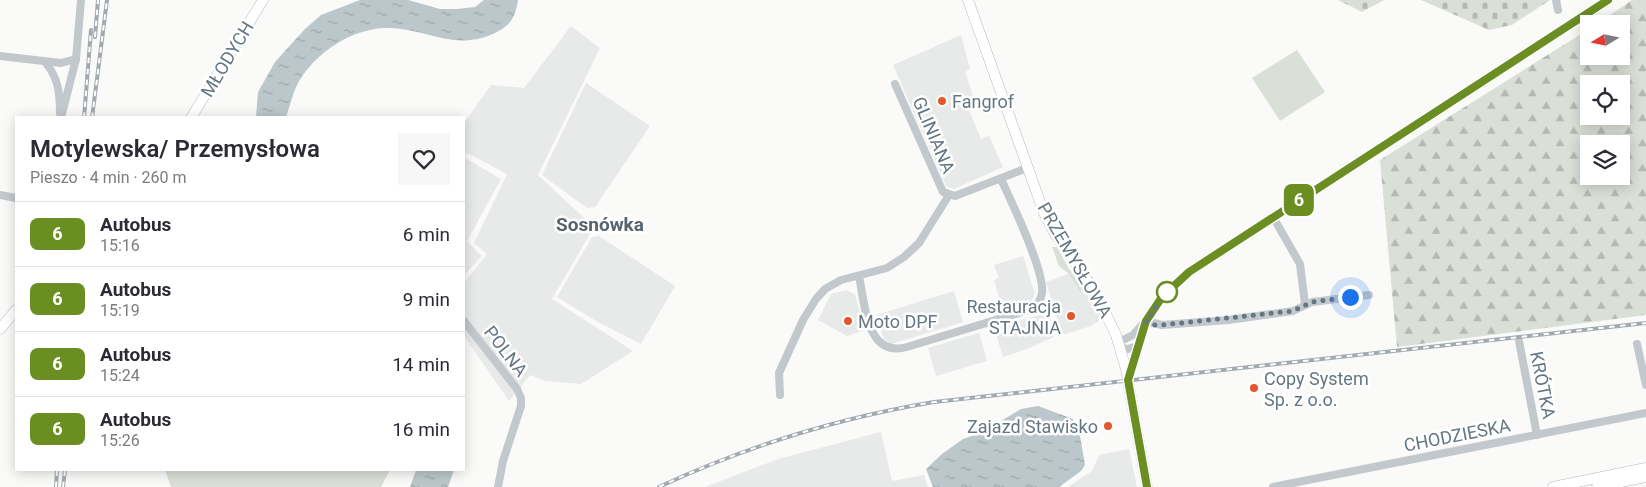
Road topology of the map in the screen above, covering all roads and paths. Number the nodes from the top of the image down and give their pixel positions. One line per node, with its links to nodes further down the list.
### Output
1 (81, 0): 8 (street)
2 (263, 0): 13 (street, MŁODYCH)
3 (968, 0): 14 (street, PRZEMYSŁOWA)
4 (1556, 0): 6 (street)
5 (1608, 0): 19 (street)
6 (1558, 10)
7 (0, 56): 9 (street)
8 (76, 59): 9 (street); 12 (street)
9 (45, 62): 11 (street)
10 (895, 84): 17 (street, GLINIANA)
11 (61, 116)
12 (62, 116)
13 (192, 116)
14 (1028, 168): 15 (street, GLINIANA); 29 (street, PRZEMYSŁOWA)
15 (1001, 178): 17 (street, GLINIANA); 20 (street)
16 (0, 195): 18 (street)
17 (949, 195): 20 (street, GLINIANA)
18 (15, 198)
19 (1273, 217): 22 (street); 24 (street)
20 (859, 276): 33 (street, GLINIANA)
21 (1369, 295): 22 (street)
22 (1305, 304): 24 (street)
23 (15, 311): 26 (street)
24 (1146, 321): 29 (street); 30 (street)
25 (465, 322): 38 (street, POLNA)
26 (0, 329)
27 (1519, 342): 35 (street, KRÓTKA)
28 (1637, 344): 32 (street)
29 (1120, 345): 30 (street); 31 (street, PRZEMYSŁOWA)
30 (1137, 346): 31 (street)
31 (1128, 380): 39 (street, PRZEMYSŁOWA)
32 (1646, 385)
33 (780, 395)
34 (1646, 413): 35 (street, CHODZIESKA)
35 (1537, 434): 40 (street, CHODZIESKA)
36 (1646, 468): 41 (street)
37 (1646, 477): 42 (street)
38 (498, 487)
39 (1147, 487)
40 (1273, 487)
41 (1553, 487)
42 (1596, 487)

